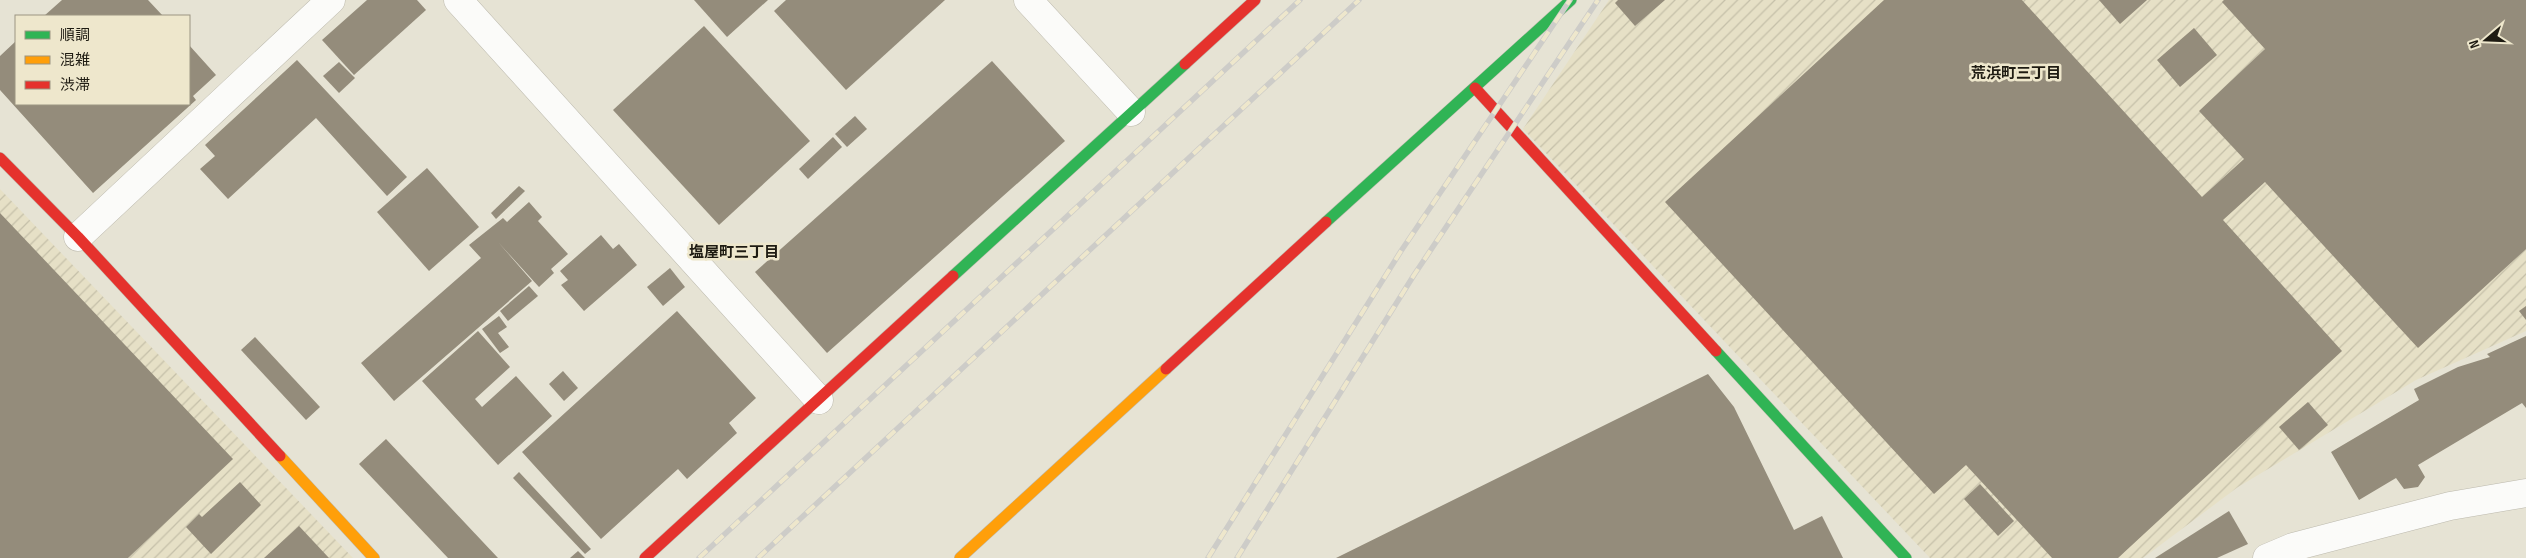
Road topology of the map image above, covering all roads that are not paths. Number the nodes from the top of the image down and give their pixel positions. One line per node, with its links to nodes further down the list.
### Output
1 (331, 0): 9 (street)
2 (458, 0): 10 (street)
3 (1028, 0): 7 (street)
4 (1255, 0): 7 (street)
5 (1571, 0): 6 (street)
6 (1474, 88): 14 (street); 15 (street)
7 (1131, 112): 10 (street)
8 (0, 158): 9 (street)
9 (78, 237): 12 (street)
10 (819, 400): 13 (street)
11 (2526, 493): 16 (street)
12 (374, 558)
13 (645, 558)
14 (960, 558)
15 (1906, 558)
16 (2267, 558)

